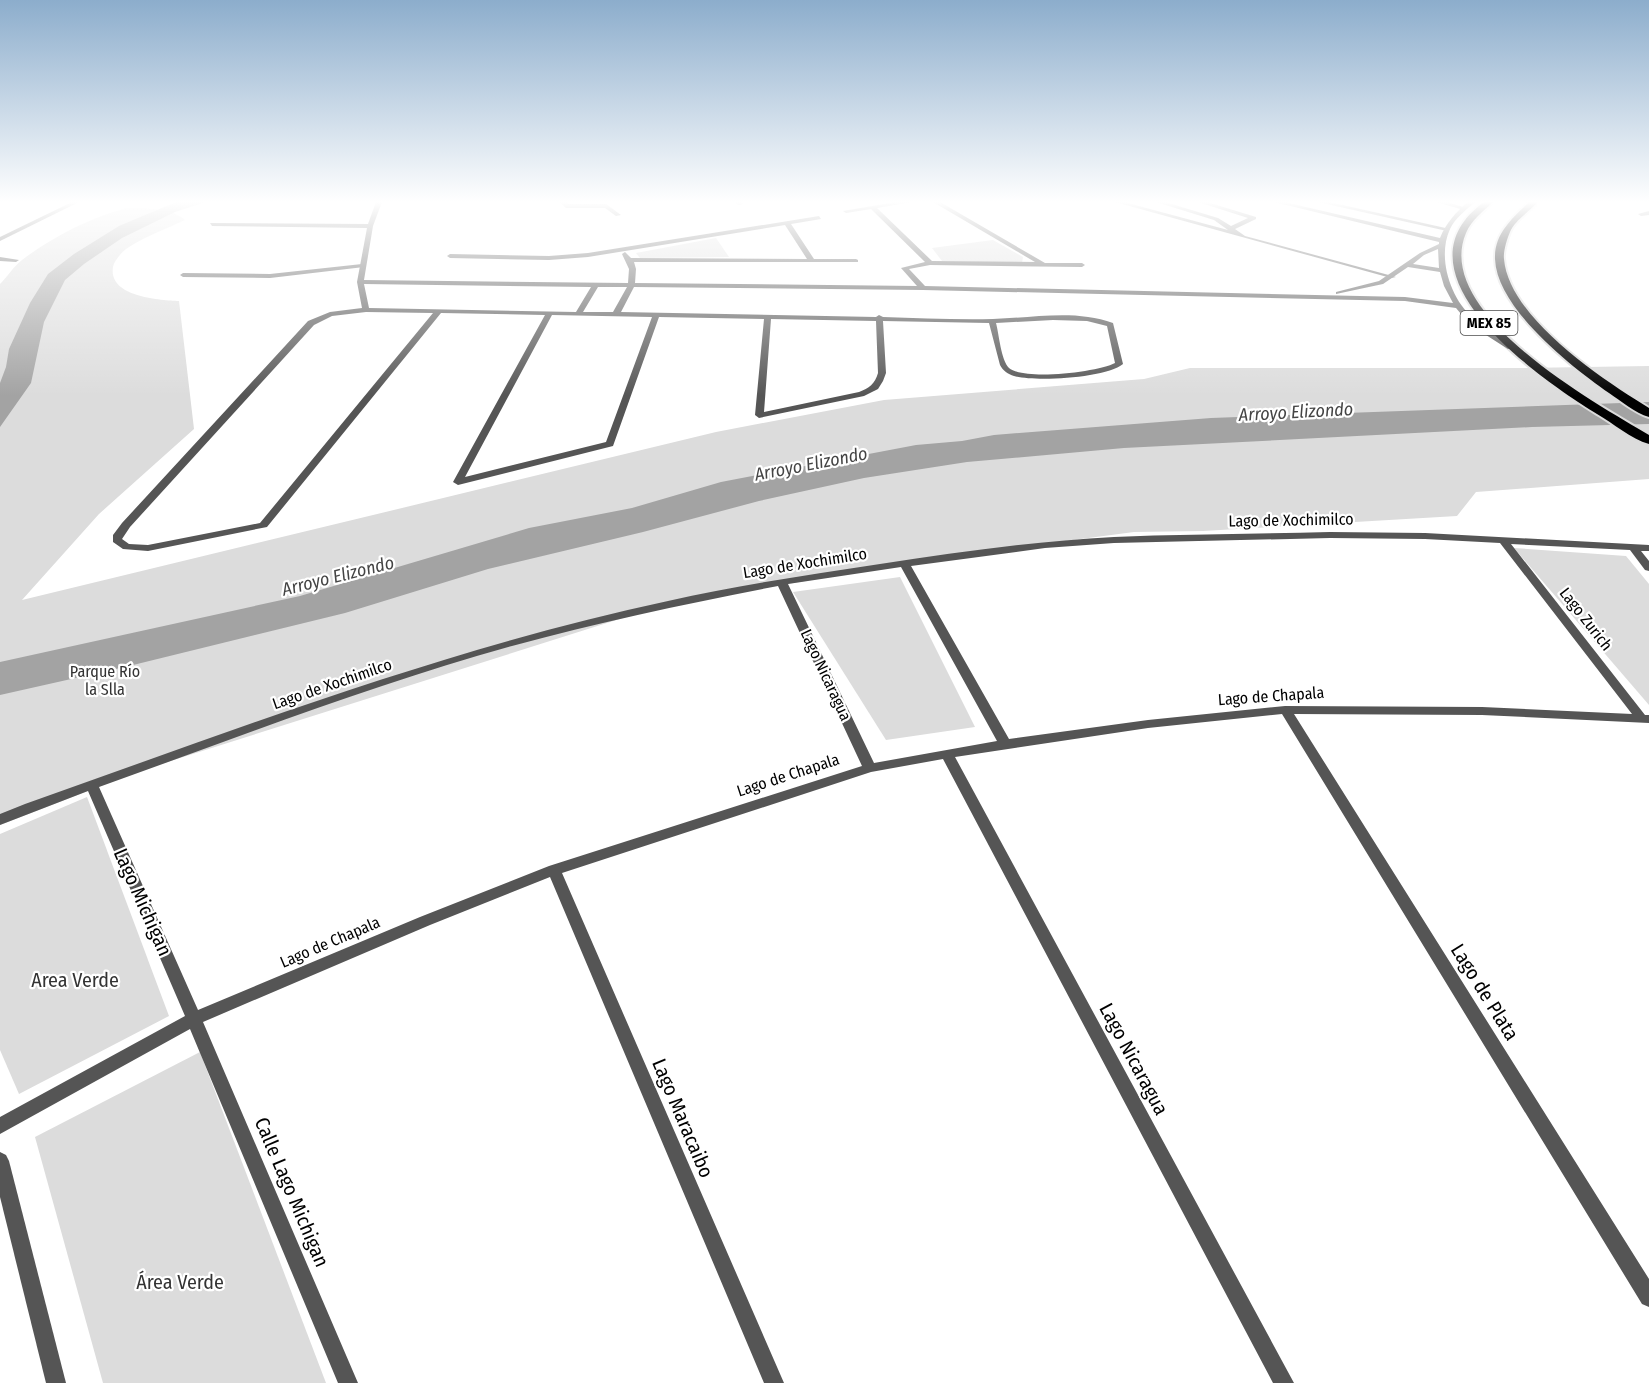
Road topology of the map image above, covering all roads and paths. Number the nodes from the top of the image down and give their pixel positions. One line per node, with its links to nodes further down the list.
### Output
1 (362, 266): 14 (street)
2 (357, 267): 12 (street)
3 (631, 267): 16 (street)
4 (910, 267): 17 (street)
5 (1357, 267): 13 (street)
6 (1406, 267): 13 (street)
7 (1418, 267): 11 (street)
8 (1442, 267): 11 (street)
9 (1458, 267): 29 (highway, MEX 85)
10 (1500, 267): 30 (highway, MEX 85)
11 (1442, 270): 19 (street)
12 (183, 276)
13 (1393, 277): 18 (street)
14 (360, 282): 15 (street); 20 (street)
15 (596, 284): 16 (street); 23 (street)
16 (634, 284): 17 (street); 24 (street)
17 (923, 288): 18 (street)
18 (1319, 297): 19 (street)
19 (1458, 306): 29 (street)
20 (366, 310): 21 (street); 21 (street)
21 (438, 312): 22 (street)
22 (550, 312): 23 (street); 25 (street)
23 (579, 313): 24 (street)
24 (616, 314): 25 (street)
25 (656, 315): 26 (street)
26 (768, 316): 27 (street); 27 (street)
27 (879, 318): 28 (street)
28 (992, 321): 28 (street)
29 (1511, 347): 31 (highway, MEX 85)
30 (1649, 413)
31 (1649, 440)
32 (1503, 540): 33 (street, Lago de Xochimilco); 35 (street, Lago de Xochimilco); 39 (street, Lago Zurich)
33 (1633, 547): 34 (street, Lago de Xochimilco); 36 (street)
34 (1649, 548)
35 (905, 564): 37 (street, Lago de Xochimilco); 40 (street)
36 (1649, 568)
37 (782, 582): 42 (street, Lago Nicaragua); 43 (street, Lago de Xochimilco)
38 (1285, 710): 39 (street, Lago de Chapala); 40 (street, Lago de Chapala); 49 (street, Lago de Plata)
39 (1646, 719)
40 (1005, 744): 41 (street, Lago de Chapala)
41 (947, 755): 42 (street, Lago de Chapala); 53 (street, Lago Nicaragua)
42 (870, 768): 45 (street, Lago de Chapala)
43 (92, 786): 44 (street, Lago de Xochimilco); 46 (street, Lago Michigan)
44 (0, 820)
45 (554, 870): 46 (street, Lago de Chapala); 52 (street, Lago Maracaibo)
46 (194, 1019): 47 (street, Lago de Chapala); 51 (street, Calle Lago Michigan)
47 (0, 1126)
48 (0, 1161): 50 (street)
49 (1649, 1297)
50 (56, 1383)
51 (348, 1383)
52 (774, 1383)
53 (1284, 1383)

